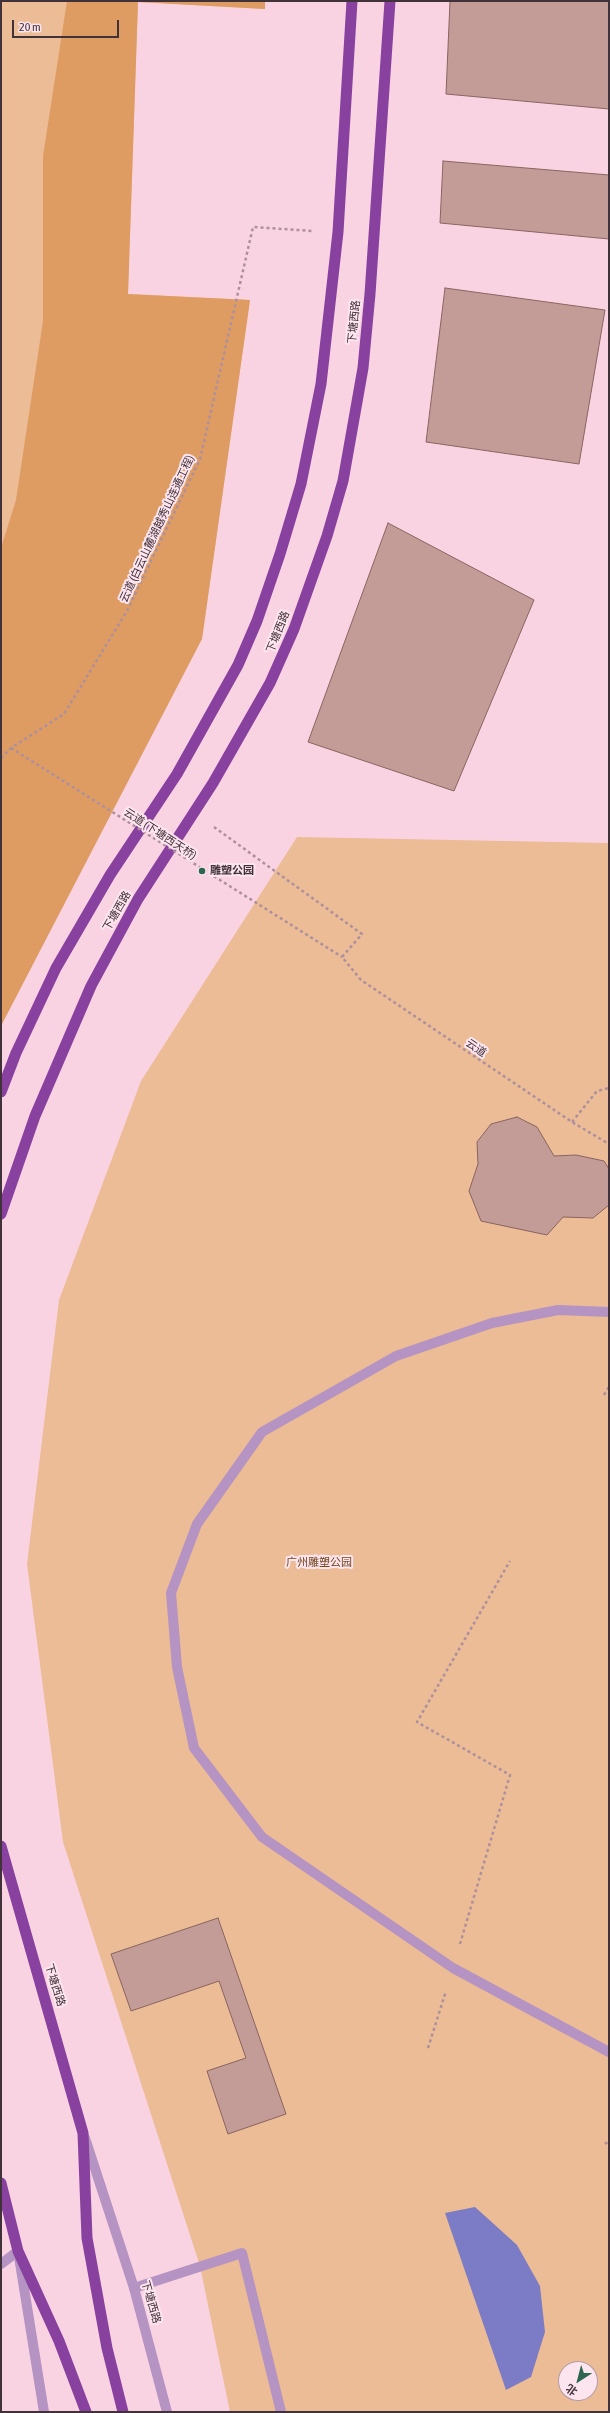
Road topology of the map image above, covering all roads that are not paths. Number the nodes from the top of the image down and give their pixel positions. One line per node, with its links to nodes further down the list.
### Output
1 (352, 1): 3 (highway)
2 (390, 1): 4 (highway, 下塘西路)
3 (1, 1092)
4 (1, 1214)
5 (609, 1312): 7 (street)
6 (1, 1846): 8 (highway, 下塘西路)
7 (609, 2052)
8 (84, 2133): 12 (street, 下塘西路); 15 (highway, 下塘西路)
9 (1, 2183): 10 (highway)
10 (18, 2251): 11 (street); 13 (street); 14 (highway)
11 (1, 2264)
12 (134, 2288): 16 (street, 下塘西路); 17 (street)
13 (44, 2412)
14 (86, 2412)
15 (123, 2412)
16 (167, 2412)
17 (282, 2412)

